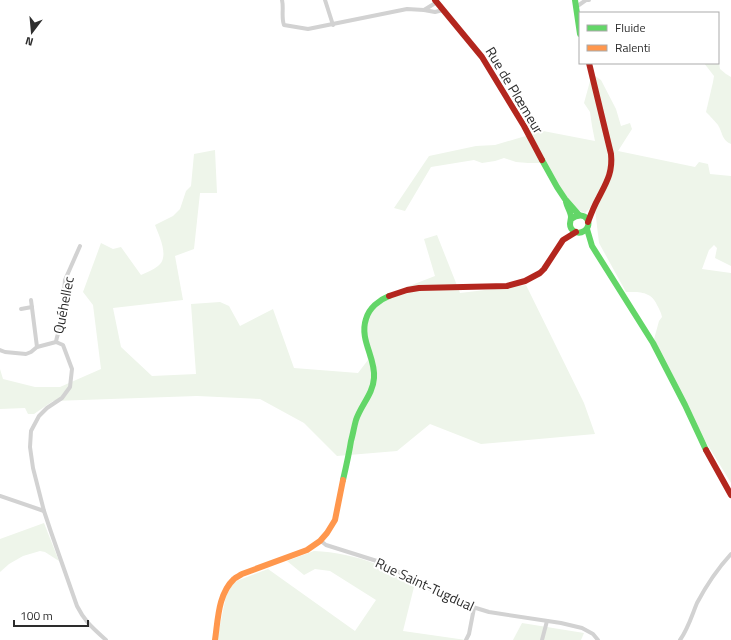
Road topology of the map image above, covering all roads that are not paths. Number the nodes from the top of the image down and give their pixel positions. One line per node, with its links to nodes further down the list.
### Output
1 (282, 0): 10 (street)
2 (325, 0): 10 (street)
3 (575, 0): 7 (main road)
4 (586, 0): 5 (street); 7 (street)
5 (589, 0)
6 (436, 1): 8 (street); 9 (main road, Rue de Plœmeur)
7 (576, 8): 11 (main road)
8 (424, 10): 9 (street); 10 (street)
9 (443, 10): 13 (main road, Rue de Plœmeur)
10 (333, 25)
11 (579, 28)
12 (588, 64): 14 (main road)
13 (565, 198): 15 (main road, Rue de Plœmeur); 16 (main road, Rue de Plœmeur)
14 (594, 205): 15 (main road); 17 (main road)
15 (581, 215): 16 (main road); 17 (main road)
16 (571, 222): 19 (main road); 22 (main road)
17 (588, 222): 18 (main road)
18 (587, 229): 19 (main road); 21 (main road)
19 (577, 233): 21 (main road); 22 (main road)
20 (80, 246): 26 (street, Quéhellec)
21 (592, 246): 29 (main road)
22 (531, 277): 32 (main road)
23 (31, 300): 24 (street)
24 (32, 307): 25 (street); 27 (street)
25 (22, 309)
26 (56, 342): 27 (street, Quéhellec); 31 (street, Quéhellec)
27 (37, 347): 28 (street, Quéhellec)
28 (0, 350)
29 (731, 495)
30 (0, 496): 31 (street)
31 (44, 511): 36 (street, Quéhellec)
32 (321, 541): 34 (street, Rue Saint-Tugdual); 37 (main road)
33 (731, 554): 41 (street)
34 (474, 608): 35 (street, Rue Saint-Tugdual); 38 (street)
35 (547, 621): 39 (street); 40 (street, Rue Saint-Tugdual)
36 (106, 640)
37 (215, 640)
38 (466, 640)
39 (542, 640)
40 (598, 640)
41 (680, 640)

